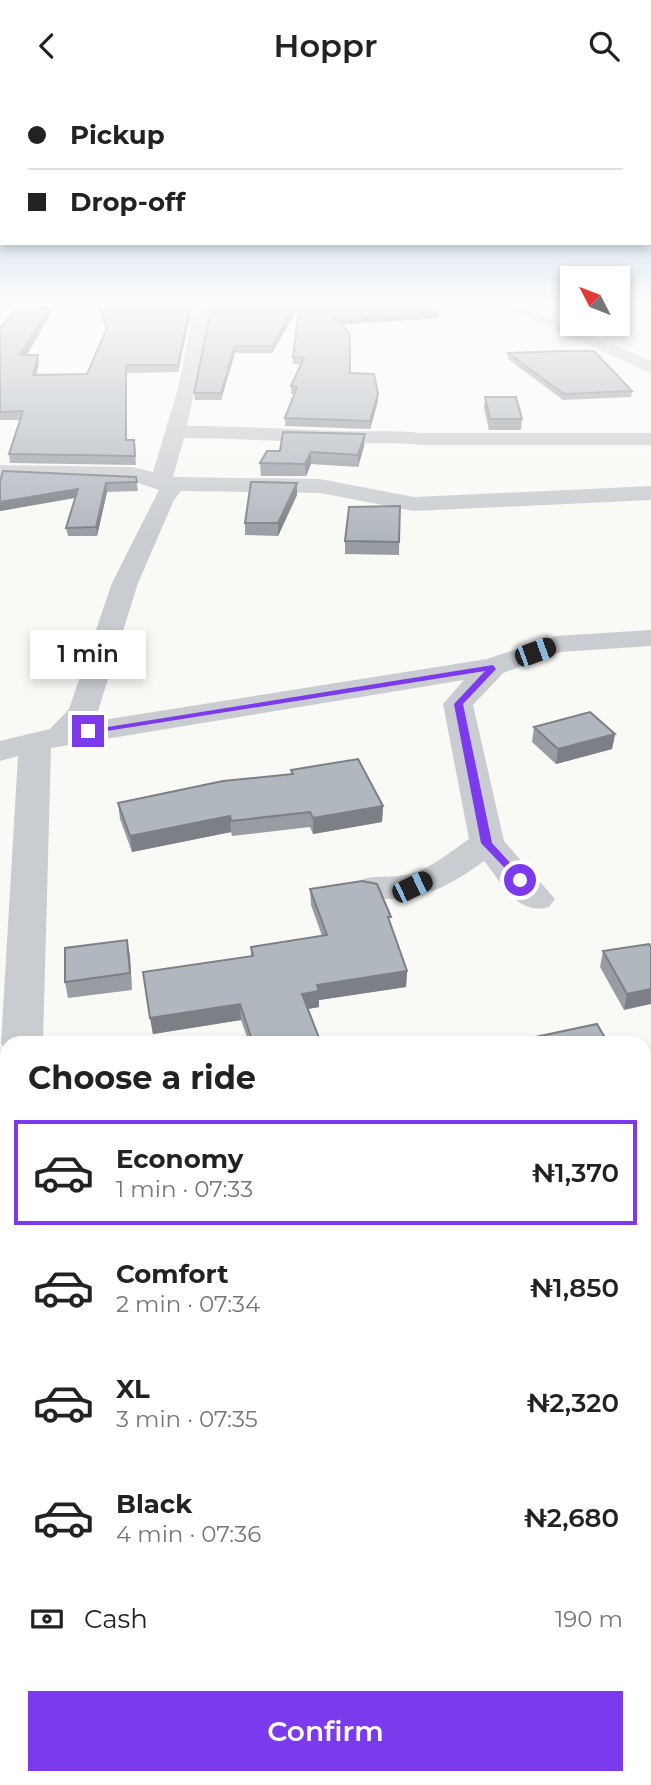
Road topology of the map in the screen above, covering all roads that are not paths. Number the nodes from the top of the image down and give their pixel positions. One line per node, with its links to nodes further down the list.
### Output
1 (189, 380): 2 (street)
2 (176, 432): 3 (street); 5 (street)
3 (651, 439)
4 (0, 471): 5 (street)
5 (167, 483): 6 (street); 9 (street)
6 (651, 493)
7 (651, 638): 8 (street)
8 (493, 667): 9 (street); 11 (street)
9 (48, 739): 10 (street); 14 (street)
10 (0, 751)
11 (487, 843): 12 (street); 13 (street)
12 (376, 887)
13 (536, 899)
14 (23, 1036)

